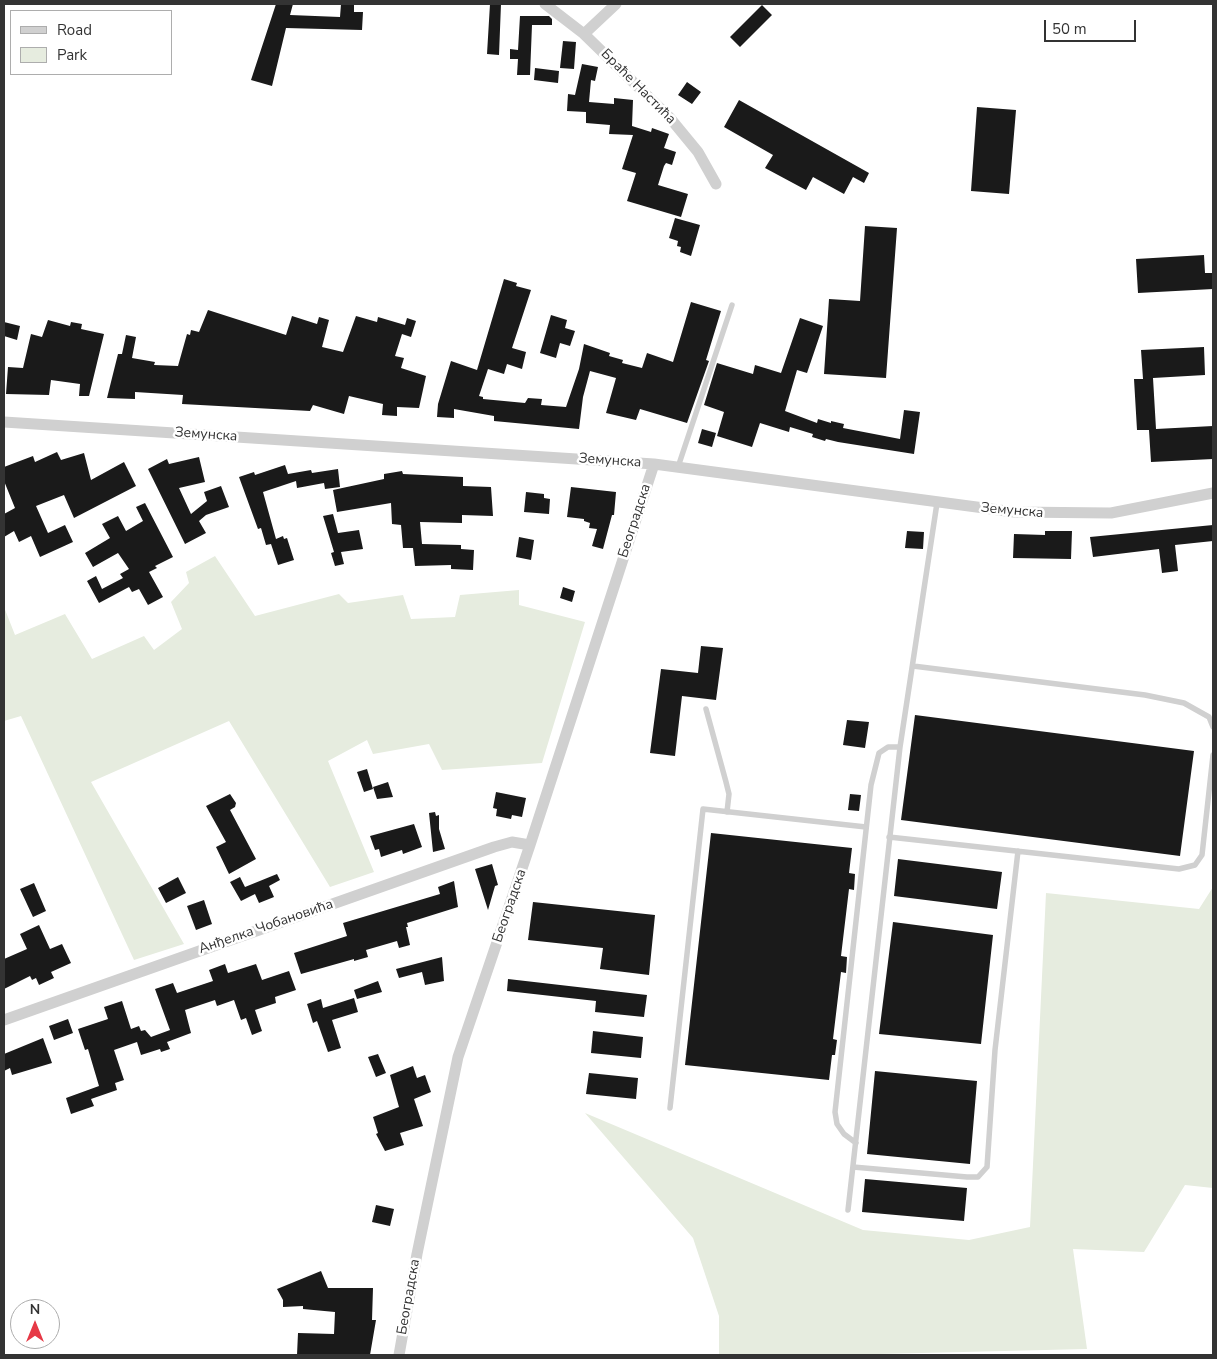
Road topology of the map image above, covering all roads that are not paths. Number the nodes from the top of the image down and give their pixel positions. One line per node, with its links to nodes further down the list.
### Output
1 (545, 4): 3 (street, Браће Настића)
2 (616, 4): 3 (street)
3 (584, 34): 4 (street, Браће Настића)
4 (716, 184)
5 (732, 305): 8 (lane)
6 (4, 422): 7 (street, Земунска)
7 (654, 464): 8 (street, Земунска); 19 (street, Београдска)
8 (678, 467): 10 (street, Земунска)
9 (1213, 493): 10 (street, Земунска)
10 (937, 503): 11 (lane)
11 (913, 666): 13 (lane); 14 (lane)
12 (706, 709): 16 (lane)
13 (1213, 727)
14 (900, 747): 17 (lane); 18 (lane)
15 (1213, 755): 20 (lane)
16 (727, 812): 17 (lane); 22 (lane)
17 (866, 827): 23 (lane)
18 (889, 837): 20 (lane); 23 (lane)
19 (530, 845): 21 (street, Анђелка Чобановића); 26 (street, Београдска)
20 (1018, 851): 24 (lane)
21 (4, 1020)
22 (670, 1108)
23 (856, 1142): 24 (lane)
24 (853, 1167): 25 (lane)
25 (848, 1210)
26 (399, 1355)

